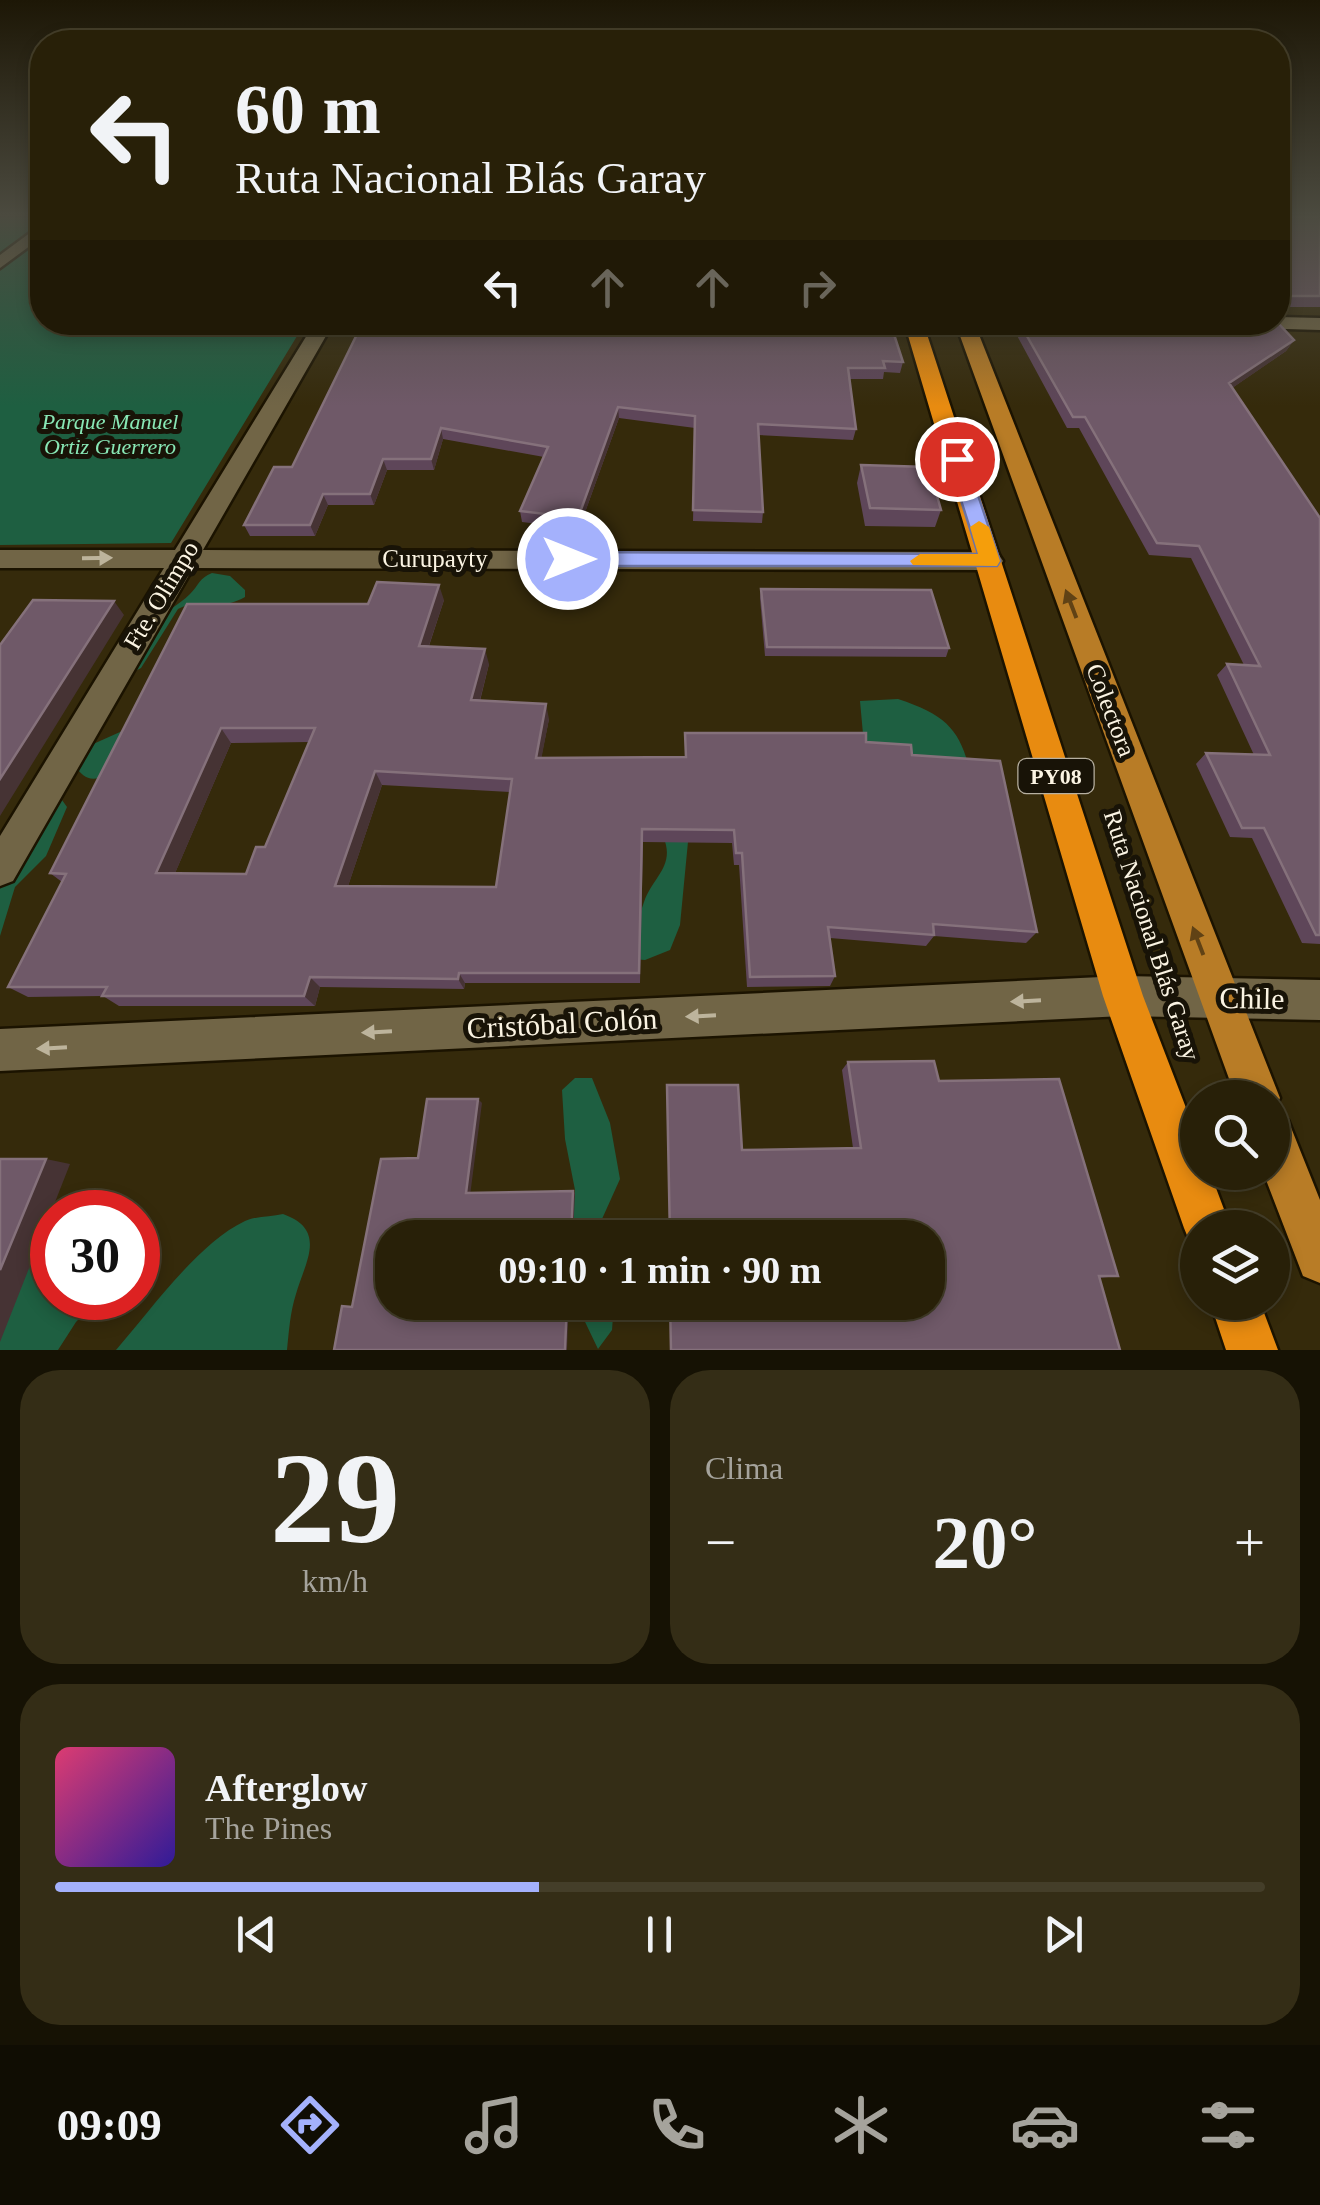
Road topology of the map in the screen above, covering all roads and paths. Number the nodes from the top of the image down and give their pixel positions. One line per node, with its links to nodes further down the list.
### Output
1 (1290, 323): 2 (street)
2 (1320, 324)
3 (317, 335): 6 (street, Fte. Olimpo)
4 (917, 335): 8 (highway, Ruta Nacional Blás Garay / PY08)
5 (969, 335): 11 (main road, Colectora, one-way to 5)
6 (183, 557): 7 (street, Curupayty, one-way to 6); 8 (street, Curupayty); 9 (street, Fte. Olimpo)
7 (0, 559)
8 (990, 561): 10 (highway, Ruta Nacional Blás Garay / PY08)
9 (0, 869)
10 (1123, 996): 11 (street, Chile); 13 (street, Cristóbal Colón, one-way to 13); 16 (highway, Ruta Nacional Blás Garay / PY08)
11 (1219, 998): 12 (street, Chile); 14 (main road, Colectora)
12 (1320, 1000)
13 (0, 1050)
14 (1251, 1080)
15 (1290, 1182): 17 (main road)
16 (1201, 1210)
17 (1320, 1259)
18 (1241, 1320): 19 (highway)
19 (1252, 1350)

